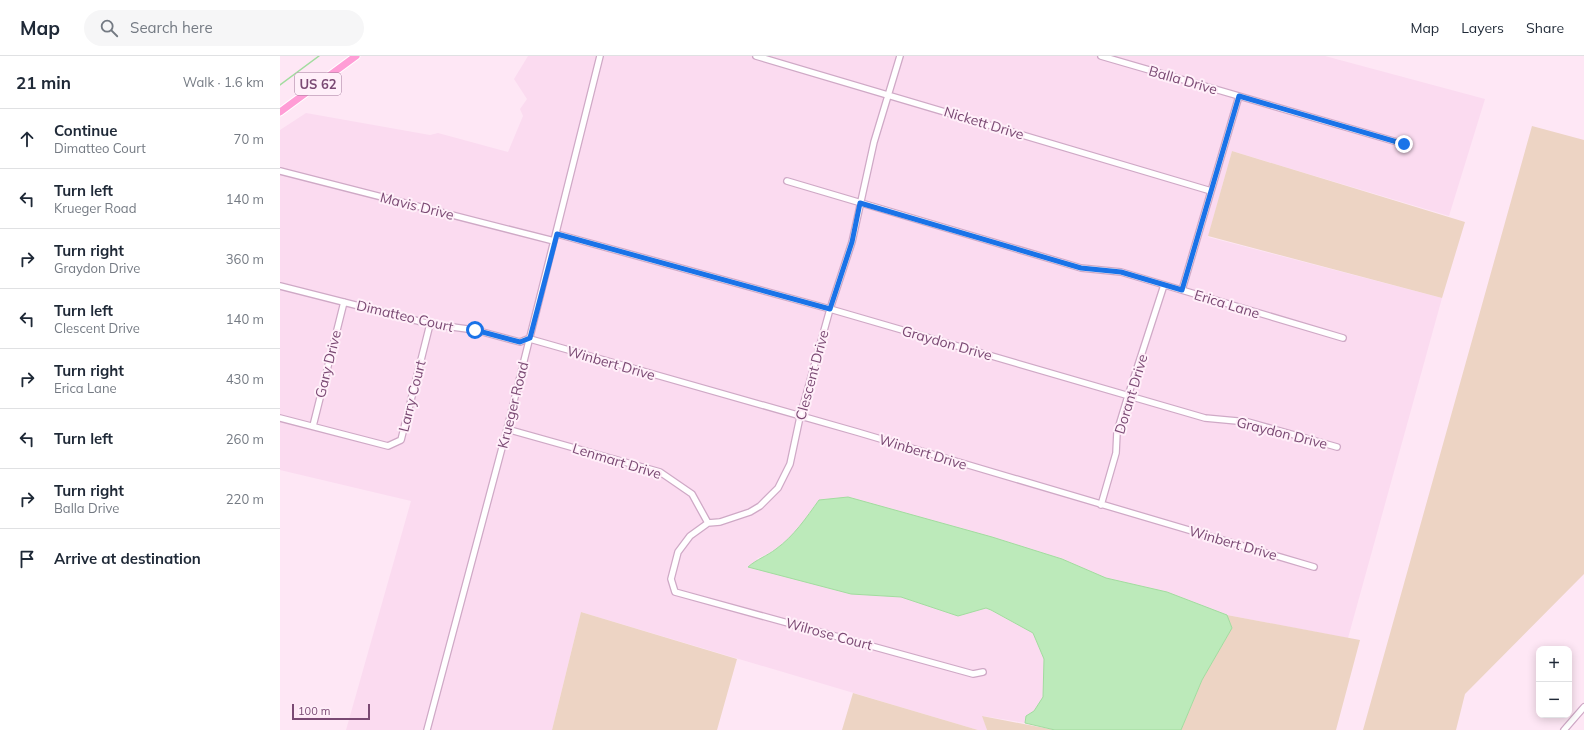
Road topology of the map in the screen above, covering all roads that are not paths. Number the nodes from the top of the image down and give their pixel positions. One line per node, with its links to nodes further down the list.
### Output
1 (356, 56): 8 (main road, US 62)
2 (600, 56): 14 (street, Krueger Road)
3 (756, 56): 6 (street, Nickett Drive)
4 (900, 56): 6 (street, Clescent Drive)
5 (1101, 56): 7 (street, Balla Drive)
6 (889, 94): 12 (street, Nickett Drive); 13 (street, Clescent Drive)
7 (1239, 96): 9 (street, Balla Drive); 12 (street)
8 (280, 112)
9 (1404, 144)
10 (280, 171): 15 (street, Mavis Drive)
11 (787, 181): 13 (street, Erica Lane)
12 (1211, 191): 18 (street)
13 (860, 203): 16 (street, Erica Lane); 20 (street, Clescent Drive)
14 (557, 234): 15 (street, Krueger Road); 20 (street, Graydon Drive)
15 (554, 242): 23 (street, Krueger Road)
16 (1164, 285): 18 (street, Erica Lane); 24 (street, Dorant Drive)
17 (280, 286): 19 (street, Dimatteo Court)
18 (1182, 290): 22 (street, Erica Lane)
19 (344, 302): 21 (street, Dimatteo Court); 27 (street, Gary Drive)
20 (830, 309): 24 (street, Graydon Drive); 25 (street, Clescent Drive)
21 (430, 324): 23 (street, Dimatteo Court); 27 (street, Larry Court)
22 (1343, 338)
23 (530, 339): 25 (street, Winbert Drive); 28 (street, Krueger Road)
24 (1128, 396): 29 (street, Graydon Drive); 30 (street, Dorant Drive)
25 (800, 417): 30 (street, Winbert Drive); 31 (street, Clescent Drive)
26 (280, 418): 27 (street, Larry Court)
27 (312, 426)
28 (507, 429): 31 (street, Lenmart Drive); 36 (street, Krueger Road)
29 (1337, 447)
30 (1101, 505): 32 (street, Winbert Drive)
31 (708, 523): 33 (street, Clescent Drive)
32 (1314, 567)
33 (675, 592): 34 (street, Wilrose Court)
34 (983, 672)
35 (1584, 707): 37 (street)
36 (427, 730)
37 (1564, 730)

